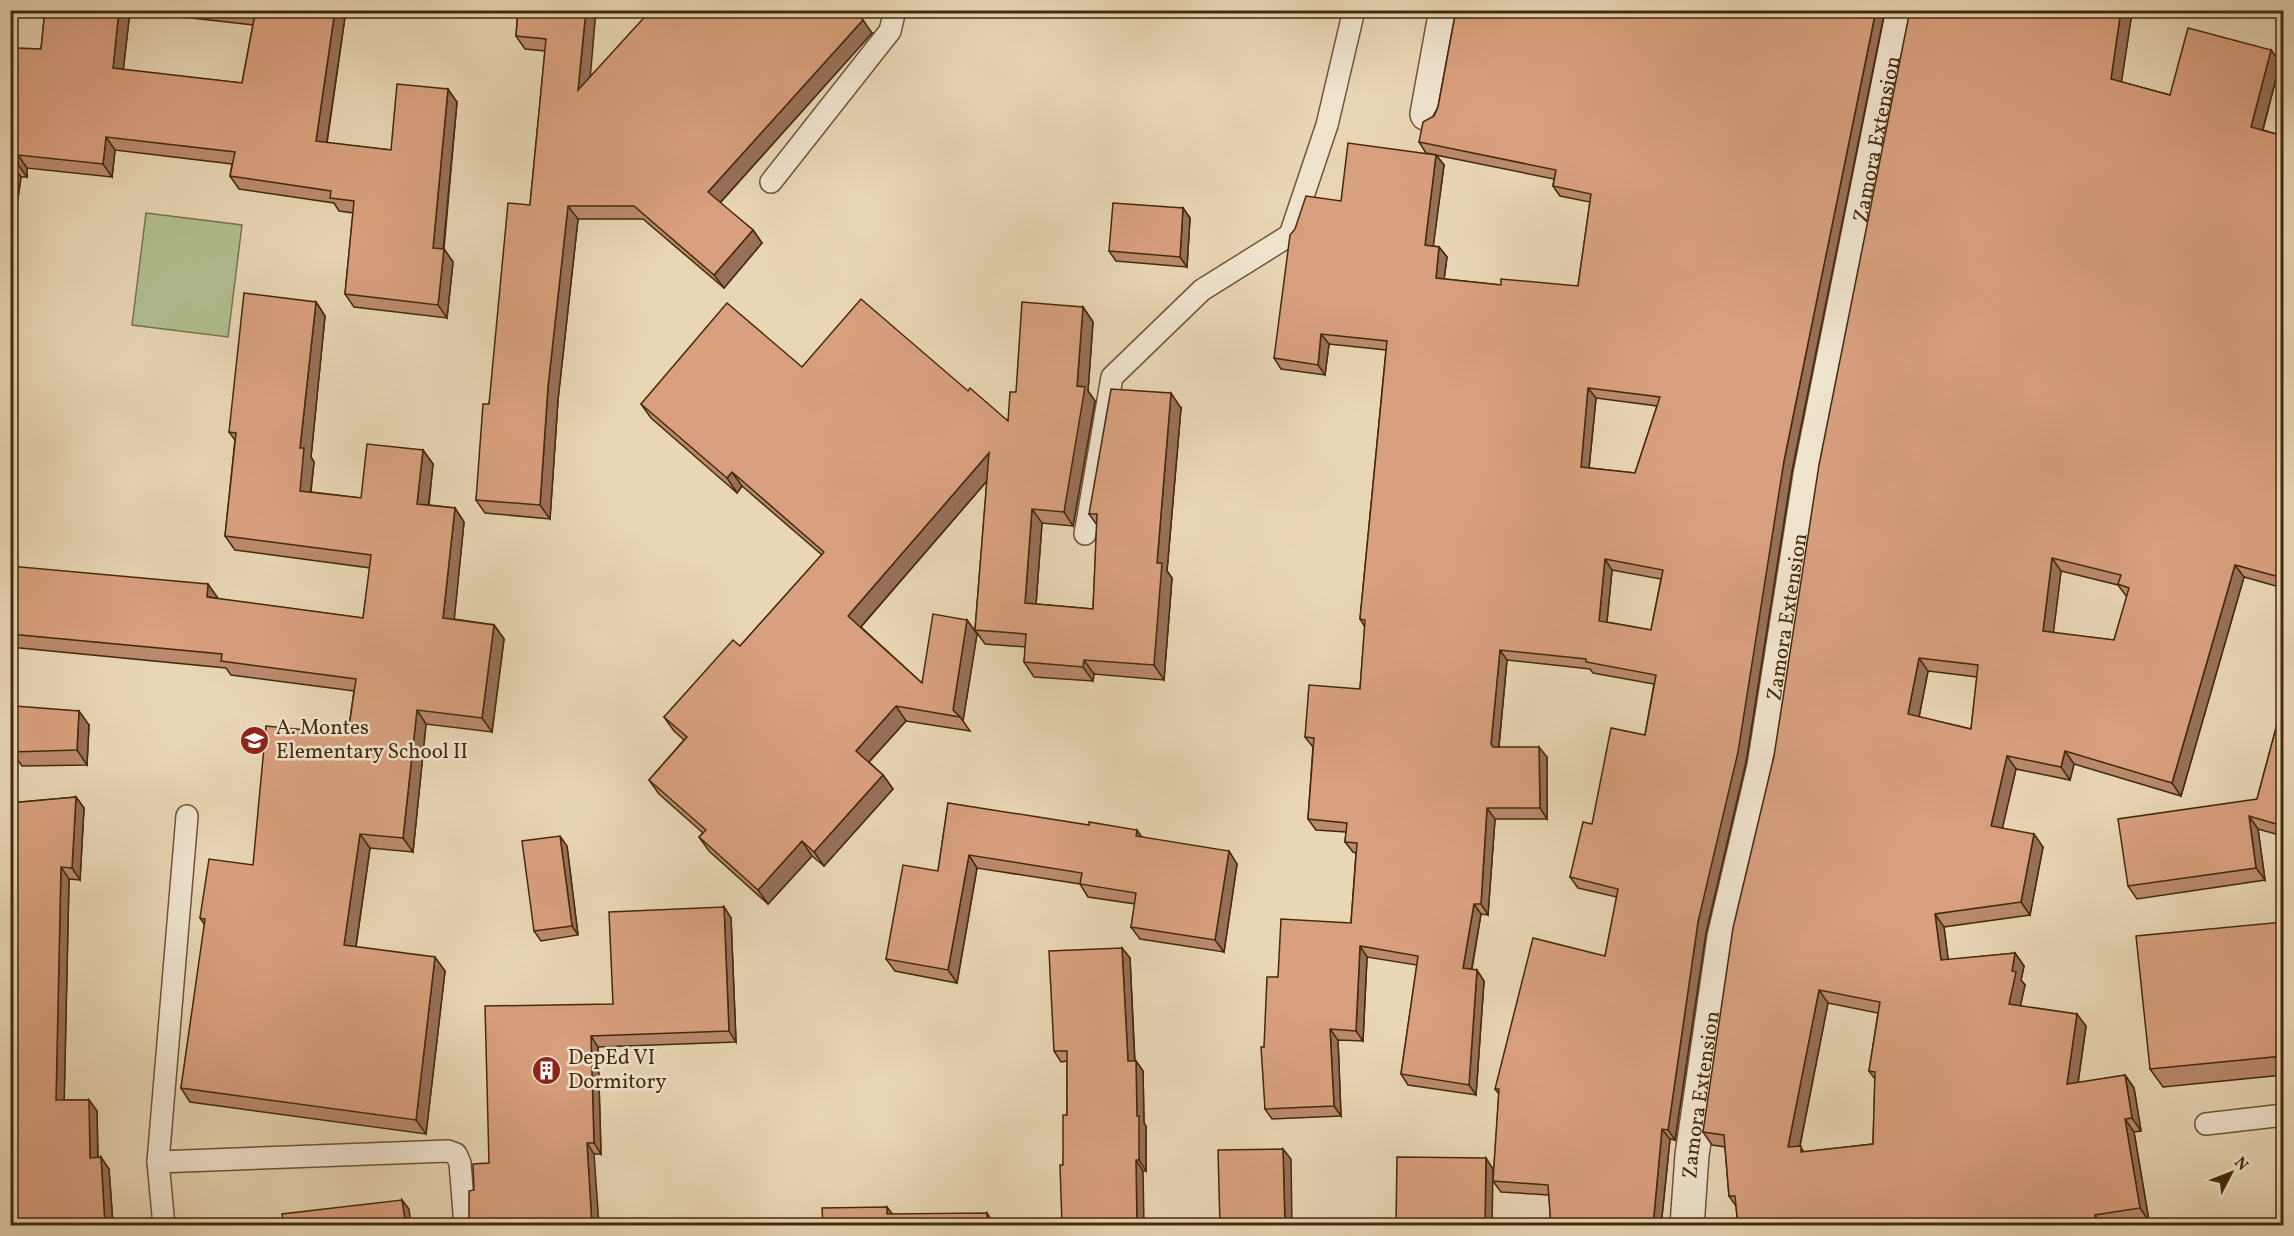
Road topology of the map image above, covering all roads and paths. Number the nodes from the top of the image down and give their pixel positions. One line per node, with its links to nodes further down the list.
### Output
1 (895, 10): 6 (lane)
2 (1354, 10): 7 (lane)
3 (1446, 10): 5 (street)
4 (1903, 10): 14 (street, Zamora Extension)
5 (1427, 114)
6 (771, 182)
7 (1085, 534)
8 (187, 816): 11 (lane)
9 (2283, 1115): 10 (lane)
10 (2206, 1125)
11 (158, 1162): 12 (lane); 13 (lane)
12 (164, 1226)
13 (465, 1226)
14 (1687, 1226)

